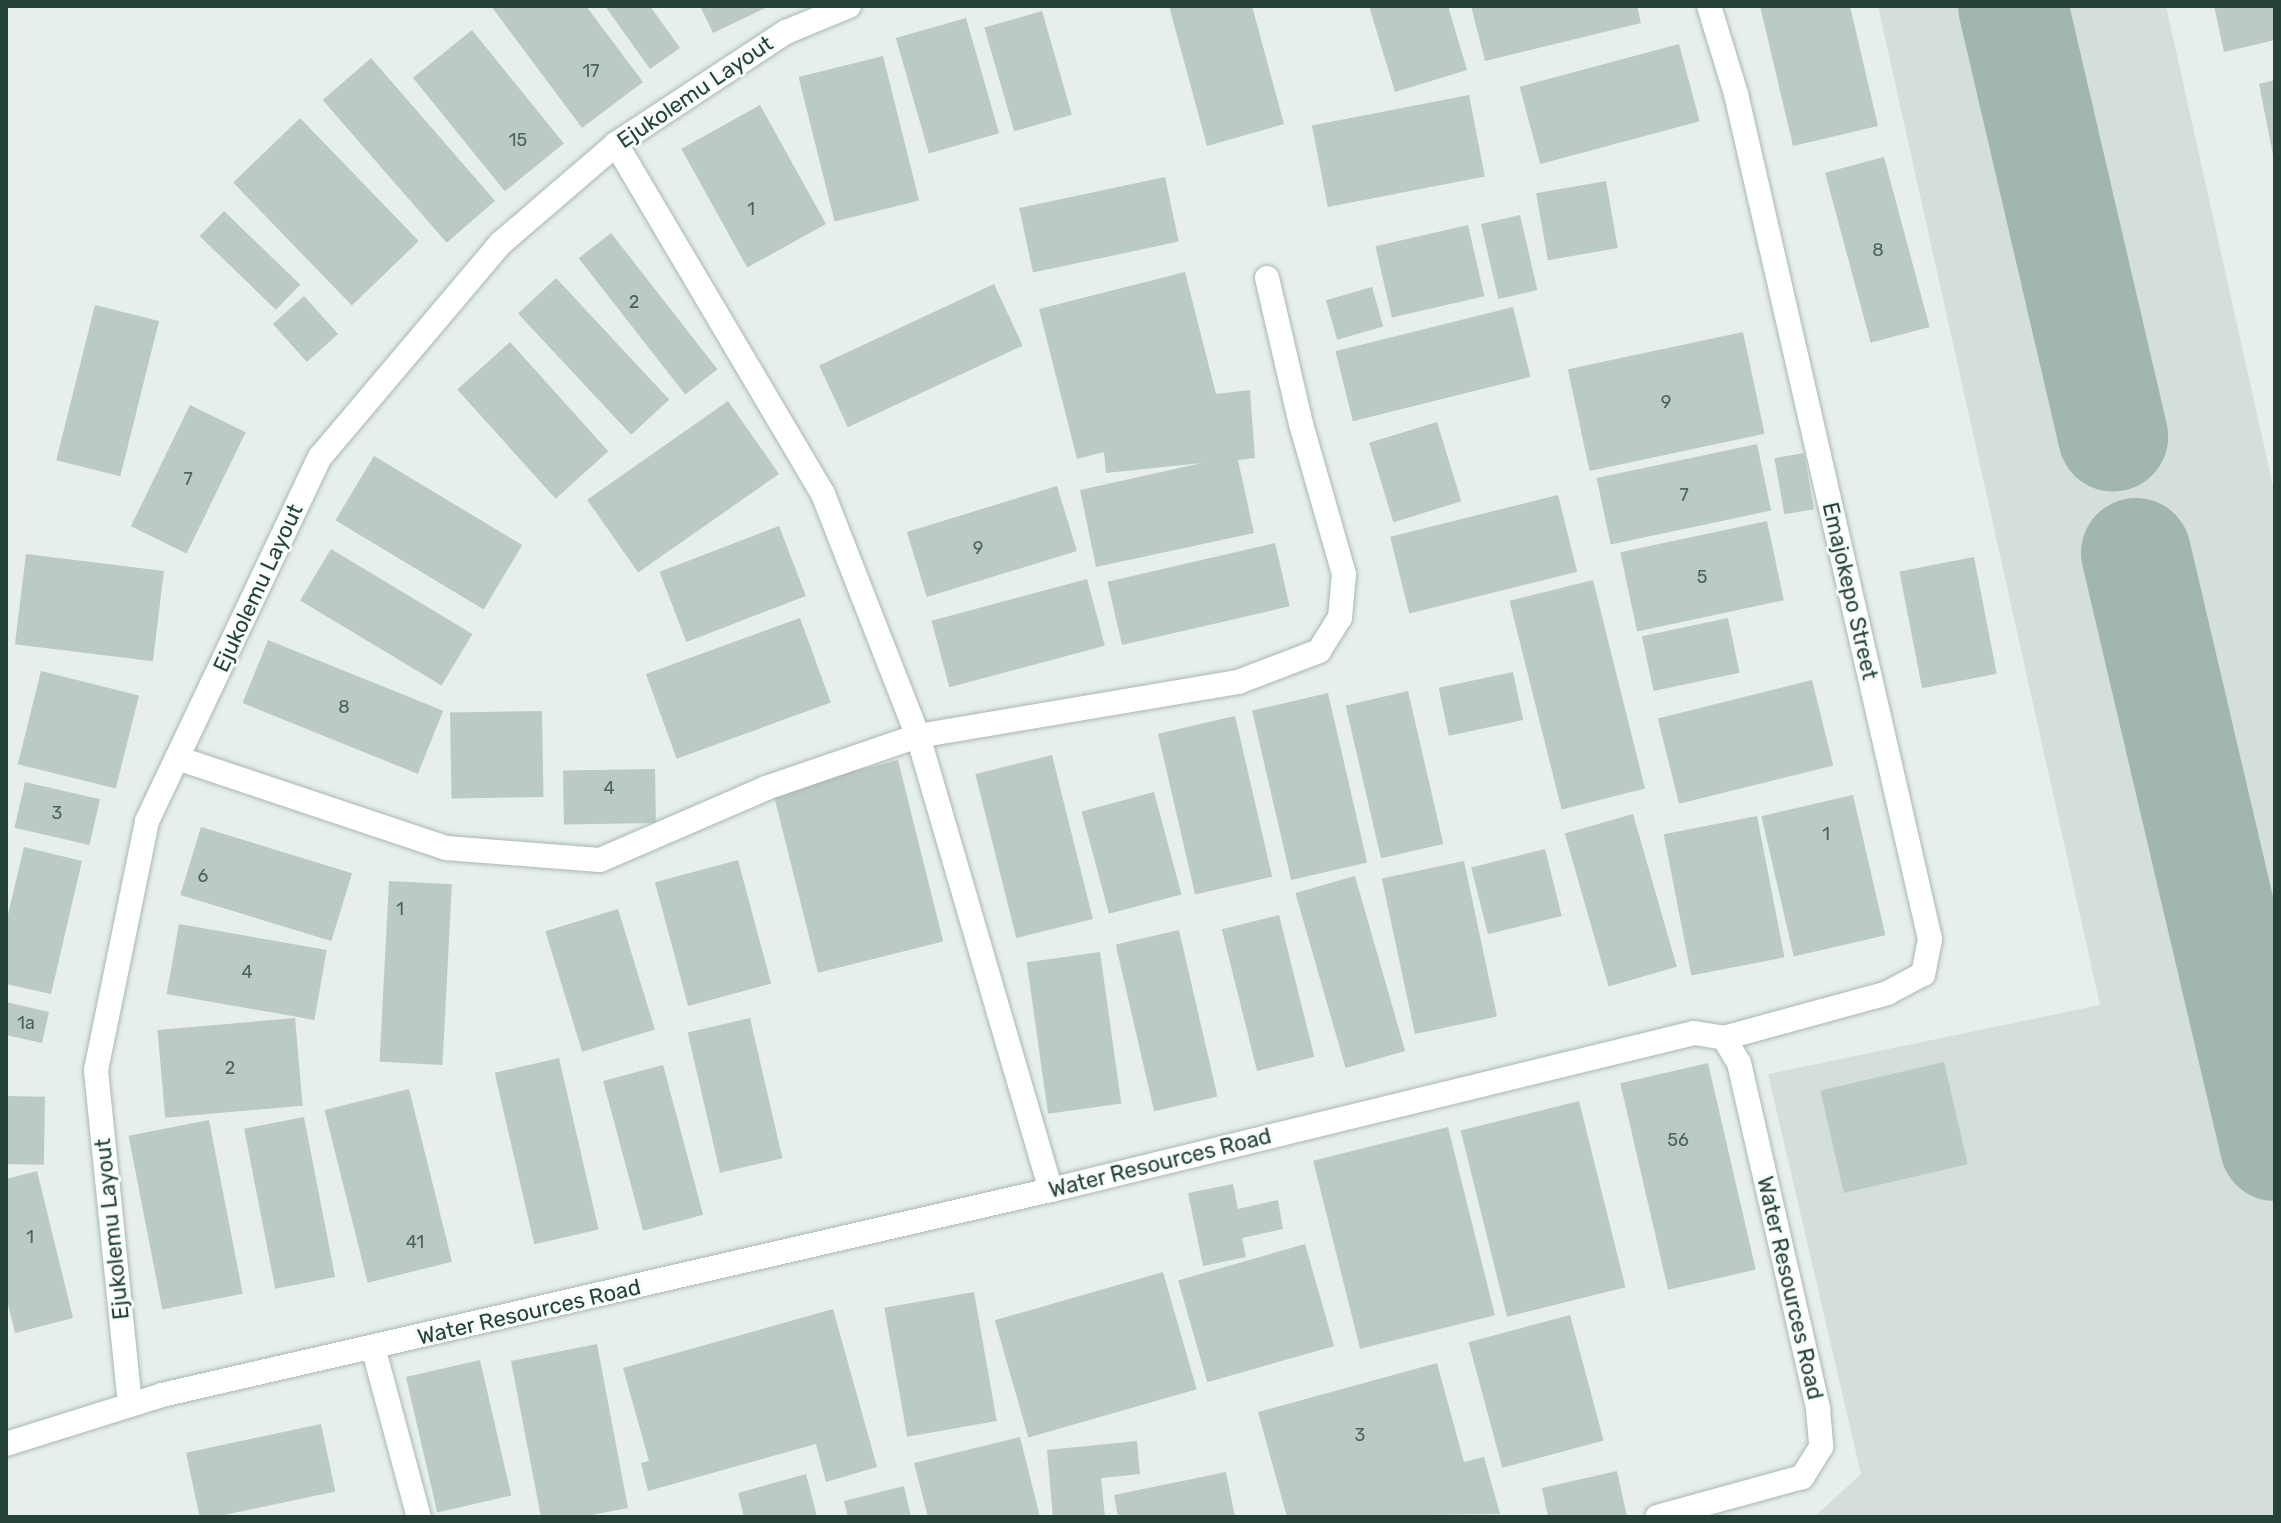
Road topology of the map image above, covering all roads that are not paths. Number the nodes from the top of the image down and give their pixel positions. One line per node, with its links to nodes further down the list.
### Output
1 (849, 6): 3 (street, Ejukolemu Layout)
2 (1709, 6): 7 (street, Emajokepo Street)
3 (616, 144): 5 (street); 6 (street, Ejukolemu Layout)
4 (1267, 278): 5 (street)
5 (918, 736): 6 (street); 8 (street)
6 (177, 758): 10 (street, Ejukolemu Layout)
7 (1724, 1038): 8 (street, Water Resources Road); 13 (street, Water Resources Road)
8 (1051, 1190): 9 (street, Water Resources Road)
9 (373, 1347): 10 (street, Water Resources Road); 12 (street)
10 (130, 1405): 11 (street, Water Resources Road)
11 (6, 1444)
12 (419, 1517)
13 (1657, 1517)

